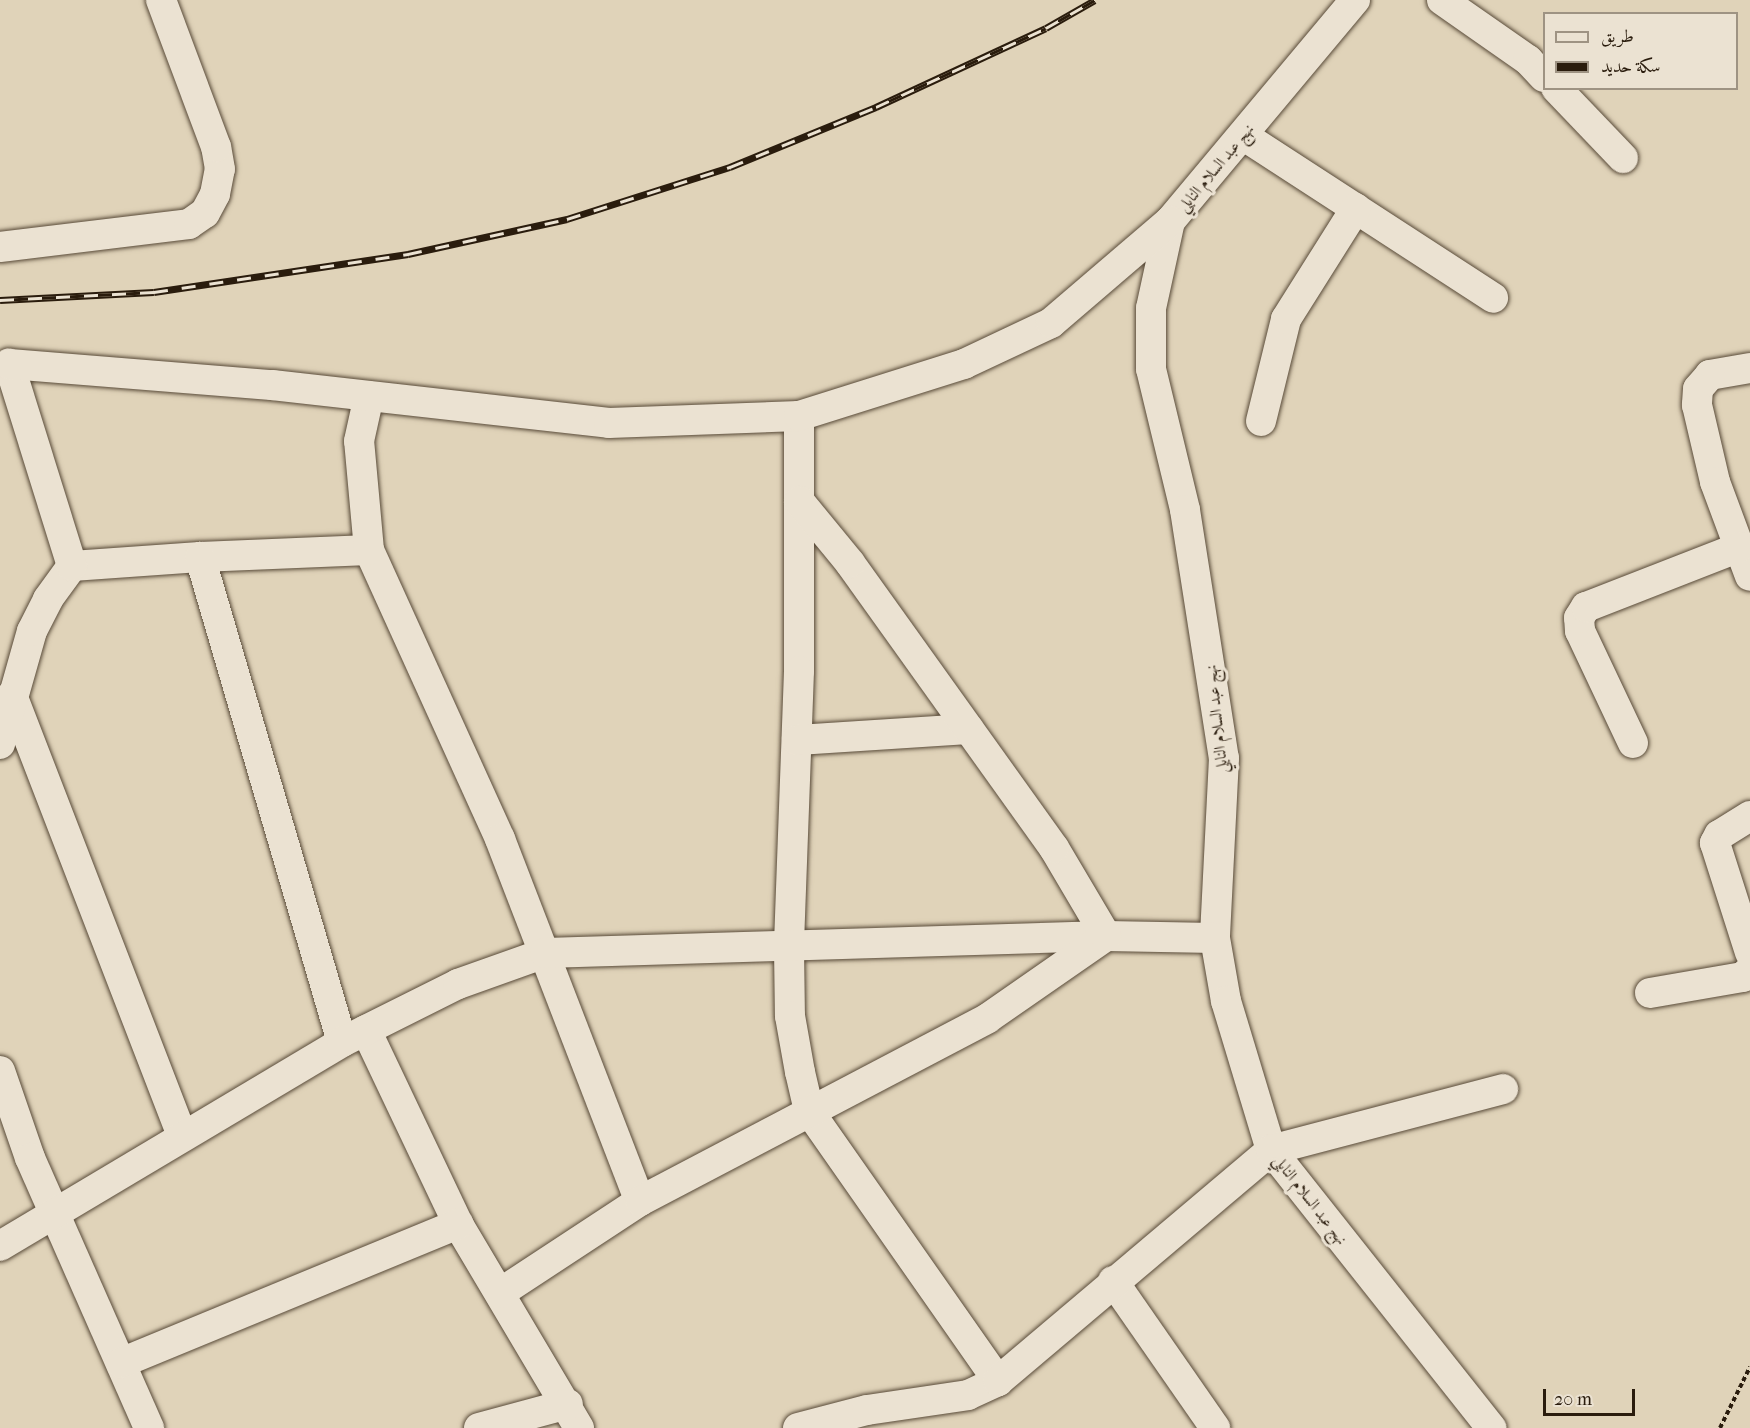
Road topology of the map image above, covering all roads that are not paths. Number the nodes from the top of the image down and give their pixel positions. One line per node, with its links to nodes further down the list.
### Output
1 (161, 0): 10 (street)
2 (1355, 0): 6 (street, نهج عبد السلام النابلي)
3 (1442, 0): 4 (street)
4 (1543, 75)
5 (1558, 90): 7 (street)
6 (1244, 136): 8 (street); 9 (street, نهج عبد السلام النابلي)
7 (1623, 158)
8 (1356, 208): 11 (street); 16 (street)
9 (1170, 221): 15 (street); 30 (street, نهج عبد السلام النابلي)
10 (0, 247)
11 (1493, 298)
12 (4, 364): 14 (street); 21 (street)
13 (1750, 368): 18 (street)
14 (369, 396): 15 (street); 19 (street)
15 (799, 416): 17 (street)
16 (1262, 422)
17 (799, 501): 24 (street); 25 (street)
18 (1740, 547): 22 (street); 26 (street)
19 (369, 550): 20 (street); 32 (street)
20 (200, 557): 21 (street); 36 (street)
21 (72, 566): 23 (street)
22 (1750, 576)
23 (12, 694): 27 (street); 40 (street)
24 (969, 729): 25 (street); 29 (street)
25 (797, 740): 31 (street)
26 (1633, 743)
27 (0, 744)
28 (1750, 816): 33 (street)
29 (1106, 936): 30 (street); 31 (street); 39 (street)
30 (1215, 938): 41 (street, نهج عبد السلام النابلي)
31 (789, 948): 32 (street); 39 (street)
32 (545, 953): 36 (street); 42 (street)
33 (1750, 953)
34 (1750, 970): 35 (street)
35 (1650, 993)
36 (354, 1036): 40 (street); 44 (street)
37 (0, 1071): 43 (street)
38 (1503, 1089): 41 (street)
39 (809, 1111): 42 (street); 49 (street)
40 (182, 1135): 43 (street)
41 (1271, 1150): 46 (street); 55 (street, نهج عبد السلام النابلي)
42 (640, 1201): 47 (street)
43 (56, 1216): 45 (street); 48 (street)
44 (458, 1224): 47 (street); 48 (street)
45 (0, 1246)
46 (1113, 1281): 49 (street); 54 (street)
47 (500, 1293): 50 (street)
48 (121, 1363): 51 (street)
49 (998, 1381): 53 (street)
50 (573, 1416): 52 (street)
51 (149, 1428)
52 (478, 1428)
53 (798, 1428)
54 (1215, 1428)
55 (1491, 1428)

